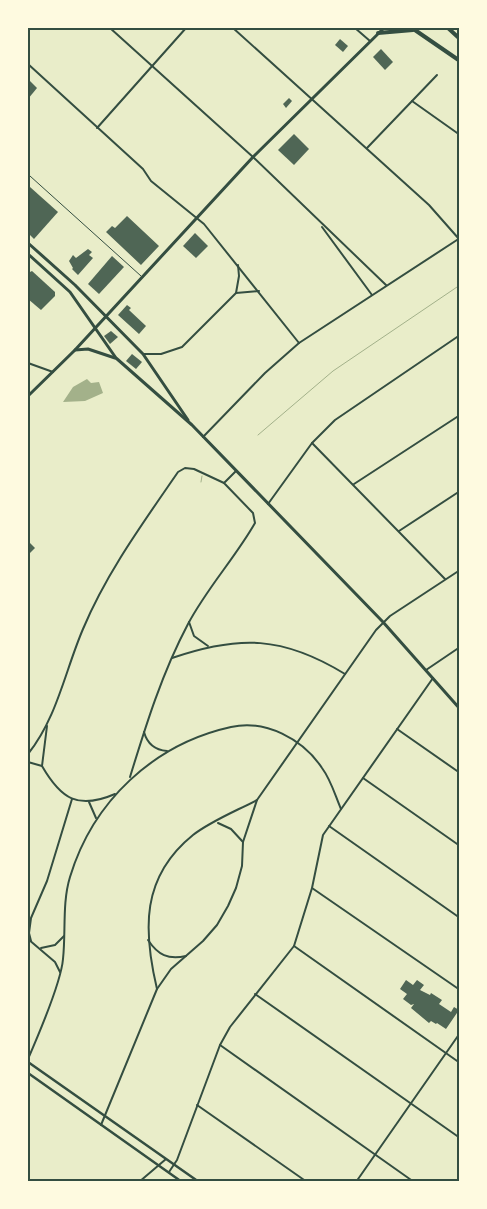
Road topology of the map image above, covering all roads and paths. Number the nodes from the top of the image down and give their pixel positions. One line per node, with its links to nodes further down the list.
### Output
1 (110, 28): 14 (street)
2 (186, 28): 14 (street)
3 (233, 28): 16 (street)
4 (355, 28): 11 (street)
5 (380, 28): 9 (main road)
6 (384, 28): 9 (main road)
7 (448, 28): 10 (highway)
8 (414, 29): 9 (highway); 12 (highway)
9 (378, 33): 11 (main road)
10 (460, 38)
11 (370, 41): 16 (main road)
12 (460, 62)
13 (28, 64): 18 (street)
14 (153, 66): 18 (street); 21 (street)
15 (437, 75): 17 (street)
16 (312, 98): 20 (street); 21 (main road)
17 (412, 100): 19 (street); 20 (street)
18 (98, 128): 23 (street)
19 (460, 134)
20 (367, 148): 25 (street)
21 (253, 157): 23 (main road); 24 (street)
22 (30, 176): 29 (lane)
23 (197, 218): 28 (street); 29 (main road)
24 (320, 223): 30 (street); 33 (street)
25 (459, 239): 30 (street)
26 (28, 242): 34 (main road)
27 (28, 254): 35 (main road)
28 (238, 264): 31 (street); 32 (street)
29 (142, 277): 34 (main road)
30 (386, 285): 33 (street)
31 (259, 292): 32 (street); 37 (street)
32 (236, 293): 39 (street)
33 (372, 295): 37 (street)
34 (105, 316): 35 (main road); 39 (main road)
35 (95, 327): 38 (main road); 40 (main road)
36 (460, 335): 47 (street)
37 (299, 343): 46 (street)
38 (75, 350): 40 (main road); 42 (main road)
39 (143, 354): 45 (main road)
40 (116, 358): 45 (main road)
41 (28, 364): 42 (street)
42 (53, 372): 43 (main road)
43 (28, 396)
44 (460, 415): 50 (street)
45 (192, 425): 46 (main road)
46 (203, 436): 48 (main road)
47 (312, 443): 50 (street); 52 (street)
48 (236, 471): 49 (street); 52 (main road)
49 (224, 483): 56 (street); 65 (street)
50 (354, 484): 53 (street)
51 (460, 491): 53 (street)
52 (268, 504): 57 (main road)
53 (399, 531): 55 (street)
54 (460, 570): 55 (street)
55 (445, 579): 57 (street)
56 (189, 622): 58 (street); 60 (street)
57 (383, 622): 61 (main road); 62 (street)
58 (208, 646): 60 (street); 62 (street)
59 (460, 647): 61 (street)
60 (172, 658): 67 (street)
61 (426, 670): 63 (main road)
62 (345, 674): 68 (street)
63 (433, 678): 64 (main road); 66 (street)
64 (460, 709)
65 (47, 724): 70 (street); 72 (street)
66 (397, 729): 73 (street); 75 (street)
67 (144, 732): 69 (street); 74 (street)
68 (298, 743): 69 (street); 78 (street); 80 (street)
69 (169, 750): 74 (street)
70 (28, 754)
71 (28, 762): 72 (street)
72 (42, 766): 77 (street)
73 (460, 773)
74 (130, 777): 76 (street)
75 (363, 778): 80 (street); 85 (street)
76 (116, 793): 79 (street); 81 (street)
77 (72, 798): 79 (street); 88 (street)
78 (257, 800): 82 (street); 84 (street)
79 (89, 802): 81 (street)
80 (341, 809): 83 (street)
81 (97, 820): 89 (street)
82 (216, 822): 84 (street); 91 (street)
83 (329, 826): 86 (street); 87 (street)
84 (243, 842): 95 (street)
85 (460, 846)
86 (312, 888): 93 (street); 98 (street)
87 (460, 918)
88 (29, 919): 92 (street)
89 (64, 936): 94 (street); 96 (street)
90 (28, 938): 92 (street)
91 (147, 938): 95 (street); 97 (street)
92 (31, 941): 94 (street)
93 (294, 946): 99 (street); 102 (street)
94 (41, 948): 96 (street)
95 (186, 956): 97 (street)
96 (61, 973): 103 (street)
97 (157, 989): 108 (street)
98 (460, 990)
99 (255, 994): 101 (street); 106 (street)
100 (460, 1033): 102 (street)
101 (220, 1045): 107 (street); 111 (street)
102 (445, 1054): 104 (street); 106 (street)
103 (28, 1060): 108 (street)
104 (460, 1063)
105 (28, 1073): 109 (street)
106 (410, 1104): 110 (street); 111 (street)
107 (198, 1105): 113 (street); 119 (street)
108 (106, 1117): 109 (street); 112 (street)
109 (102, 1125): 114 (street)
110 (460, 1138)
111 (375, 1154): 120 (street); 121 (street)
112 (166, 1159): 113 (street); 114 (street)
113 (174, 1164): 115 (street); 118 (street)
114 (160, 1166): 115 (street); 116 (street)
115 (169, 1172): 117 (street)
116 (139, 1182)
117 (182, 1182)
118 (199, 1182)
119 (307, 1182)
120 (356, 1182)
121 (414, 1182)

